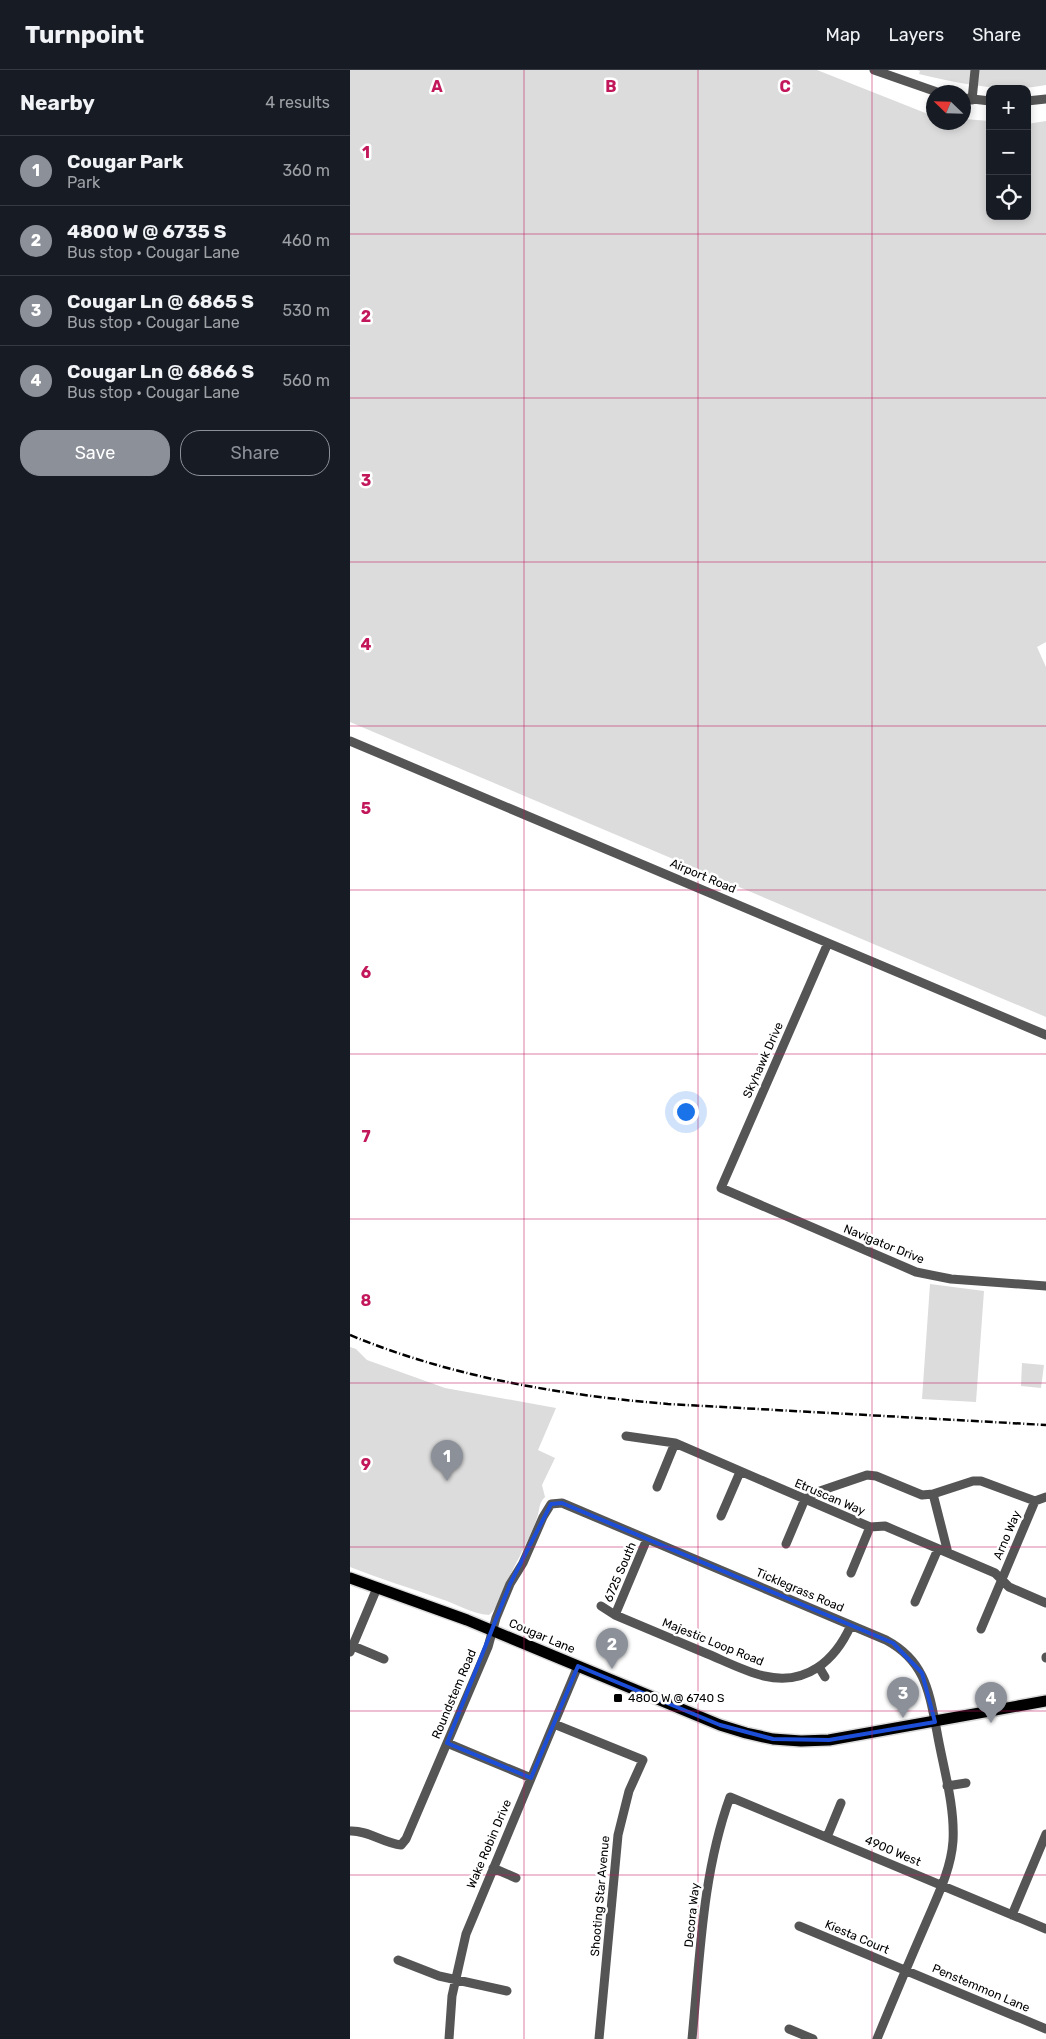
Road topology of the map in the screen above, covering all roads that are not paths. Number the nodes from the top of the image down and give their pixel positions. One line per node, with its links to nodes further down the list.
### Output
1 (874, 70): 4 (street)
2 (975, 70): 3 (street)
3 (971, 87)
4 (926, 88)
5 (971, 99): 7 (street)
6 (1046, 99): 8 (street)
7 (986, 101)
8 (1031, 101)
9 (350, 741): 10 (street, Airport Road)
10 (828, 943): 11 (street, Airport Road); 12 (street, Skyhawk Drive)
11 (1046, 1035)
12 (721, 1188): 13 (street, Navigator Drive)
13 (1046, 1286)
14 (626, 1436): 15 (street, Etruscan Way)
15 (675, 1443): 16 (street, Etruscan Way); 17 (street)
16 (740, 1472): 20 (street, Etruscan Way); 23 (street)
17 (657, 1487)
18 (933, 1494): 20 (street); 21 (street); 28 (street)
19 (1046, 1497): 21 (street)
20 (806, 1500): 24 (street, Etruscan Way); 26 (street)
21 (1035, 1501): 31 (street, Arno Way)
22 (551, 1504): 25 (street, Ticklegrass Road); 39 (street, Roundstem Road)
23 (721, 1516)
24 (870, 1527): 27 (street, Etruscan Way); 29 (street)
25 (648, 1539): 36 (street, 6725 South); 37 (street, Ticklegrass Road)
26 (786, 1544)
27 (938, 1548): 28 (street, Etruscan Way); 33 (street)
28 (948, 1553): 31 (street, Etruscan Way)
29 (851, 1573)
30 (350, 1578): 32 (main road, Cougar Lane)
31 (1002, 1580): 34 (street, Etruscan Way); 38 (street, Arno Way)
32 (377, 1588): 39 (main road, Cougar Lane); 40 (street)
33 (915, 1602)
34 (1046, 1603)
35 (601, 1606): 36 (street, Majestic Loop Road)
36 (615, 1615): 43 (street, Majestic Loop Road)
37 (851, 1625): 43 (street, Majestic Loop Road); 46 (street, Ticklegrass Road)
38 (981, 1628)
39 (492, 1630): 42 (main road, Cougar Lane); 48 (street, Roundstem Road)
40 (351, 1649): 41 (street)
41 (384, 1659)
42 (578, 1666): 46 (main road, Cougar Lane); 47 (street, Wake Robin Drive)
43 (819, 1667): 44 (street)
44 (825, 1677)
45 (1046, 1701): 46 (main road, Cougar Lane)
46 (935, 1722): 51 (street, Ticklegrass Road)
47 (554, 1724): 49 (street, Wake Robin Drive); 70 (street, Shooting Star Avenue)
48 (447, 1743): 49 (street); 54 (street, Roundstem Road)
49 (531, 1778): 57 (street, Wake Robin Drive)
50 (966, 1783): 51 (street)
51 (947, 1786): 59 (street, Ticklegrass Road)
52 (730, 1797): 56 (street, 4900 West); 71 (street, Decora Way)
53 (841, 1803): 56 (street)
54 (350, 1832)
55 (1046, 1834): 60 (street)
56 (827, 1837): 59 (street, 4900 West)
57 (493, 1868): 58 (street); 65 (street, Wake Robin Drive)
58 (516, 1878)
59 (942, 1885): 60 (street, 4900 West); 64 (street, Ticklegrass Road)
60 (1012, 1915): 62 (street, 4900 West)
61 (799, 1926): 64 (street, Kiesta Court)
62 (1046, 1929)
63 (398, 1960): 65 (street)
64 (906, 1971): 68 (street, Penstemmon Lane); 73 (street, Ticklegrass Road)
65 (455, 1980): 66 (street); 69 (street, Wake Robin Drive)
66 (507, 1991)
67 (789, 2029): 72 (street)
68 (1046, 2029)
69 (449, 2039)
70 (599, 2039)
71 (692, 2039)
72 (813, 2039)
73 (877, 2039)

